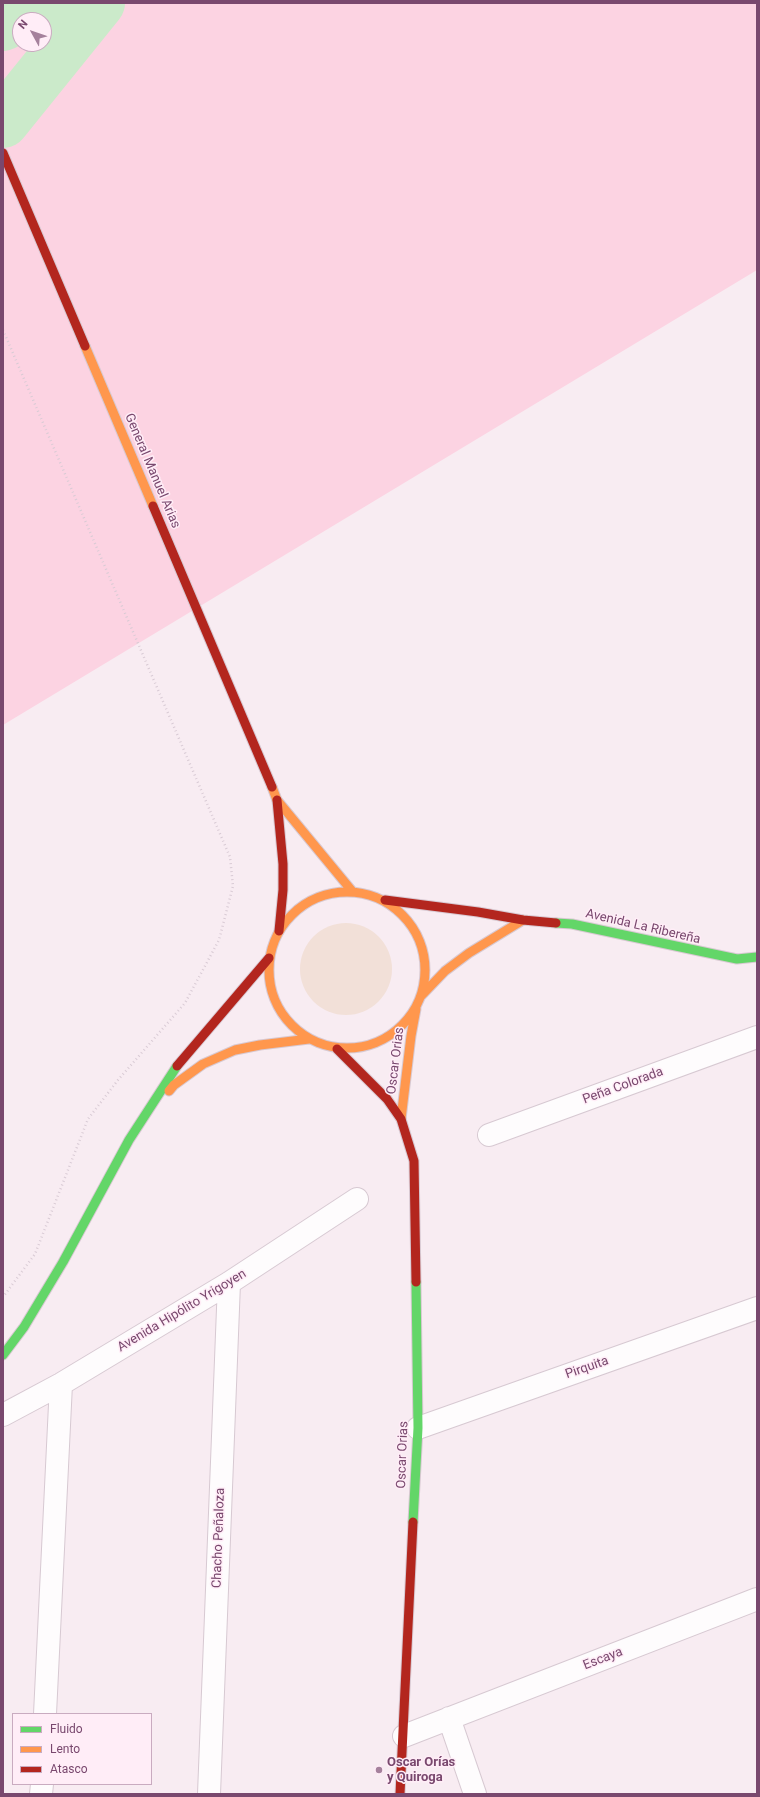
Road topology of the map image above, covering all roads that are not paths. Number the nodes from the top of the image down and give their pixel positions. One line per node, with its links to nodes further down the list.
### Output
1 (3, 152): 2 (main road, General Manuel Arias)
2 (277, 800): 3 (main road, General Manuel Arias); 6 (main road, General Manuel Arias)
3 (352, 892): 4 (main road); 6 (main road)
4 (384, 900): 5 (main road, Avenida La Ribereña); 9 (main road)
5 (523, 920): 7 (main road, Avenida La Ribereña); 9 (main road)
6 (279, 931): 8 (main road)
7 (757, 957)
8 (269, 958): 12 (main road); 16 (main road)
9 (421, 996): 10 (main road)
10 (417, 1006): 13 (main road); 14 (main road, Oscar Orias)
11 (757, 1037): 15 (street, Peña Colorada)
12 (309, 1040): 13 (main road); 16 (main road)
13 (337, 1048): 14 (main road, Oscar Orias)
14 (401, 1119): 23 (main road, Oscar Orias)
15 (489, 1135)
16 (129, 1140): 20 (main road)
17 (357, 1199): 18 (street, Avenida Hipólito Yrigoyen)
18 (229, 1283): 21 (street, Avenida Hipólito Yrigoyen); 28 (street, Chacho Peñaloza)
19 (757, 1308): 23 (street, Pirquita)
20 (3, 1355)
21 (61, 1384): 22 (street, Avenida Hipólito Yrigoyen); 25 (street)
22 (3, 1415)
23 (418, 1428): 27 (main road, Oscar Orias)
24 (757, 1599): 26 (street, Escaya)
25 (45, 1713)
26 (449, 1718): 27 (street, Escaya); 30 (street)
27 (404, 1736): 29 (main road, Oscar Orias)
28 (209, 1794)
29 (400, 1794)
30 (475, 1794)

